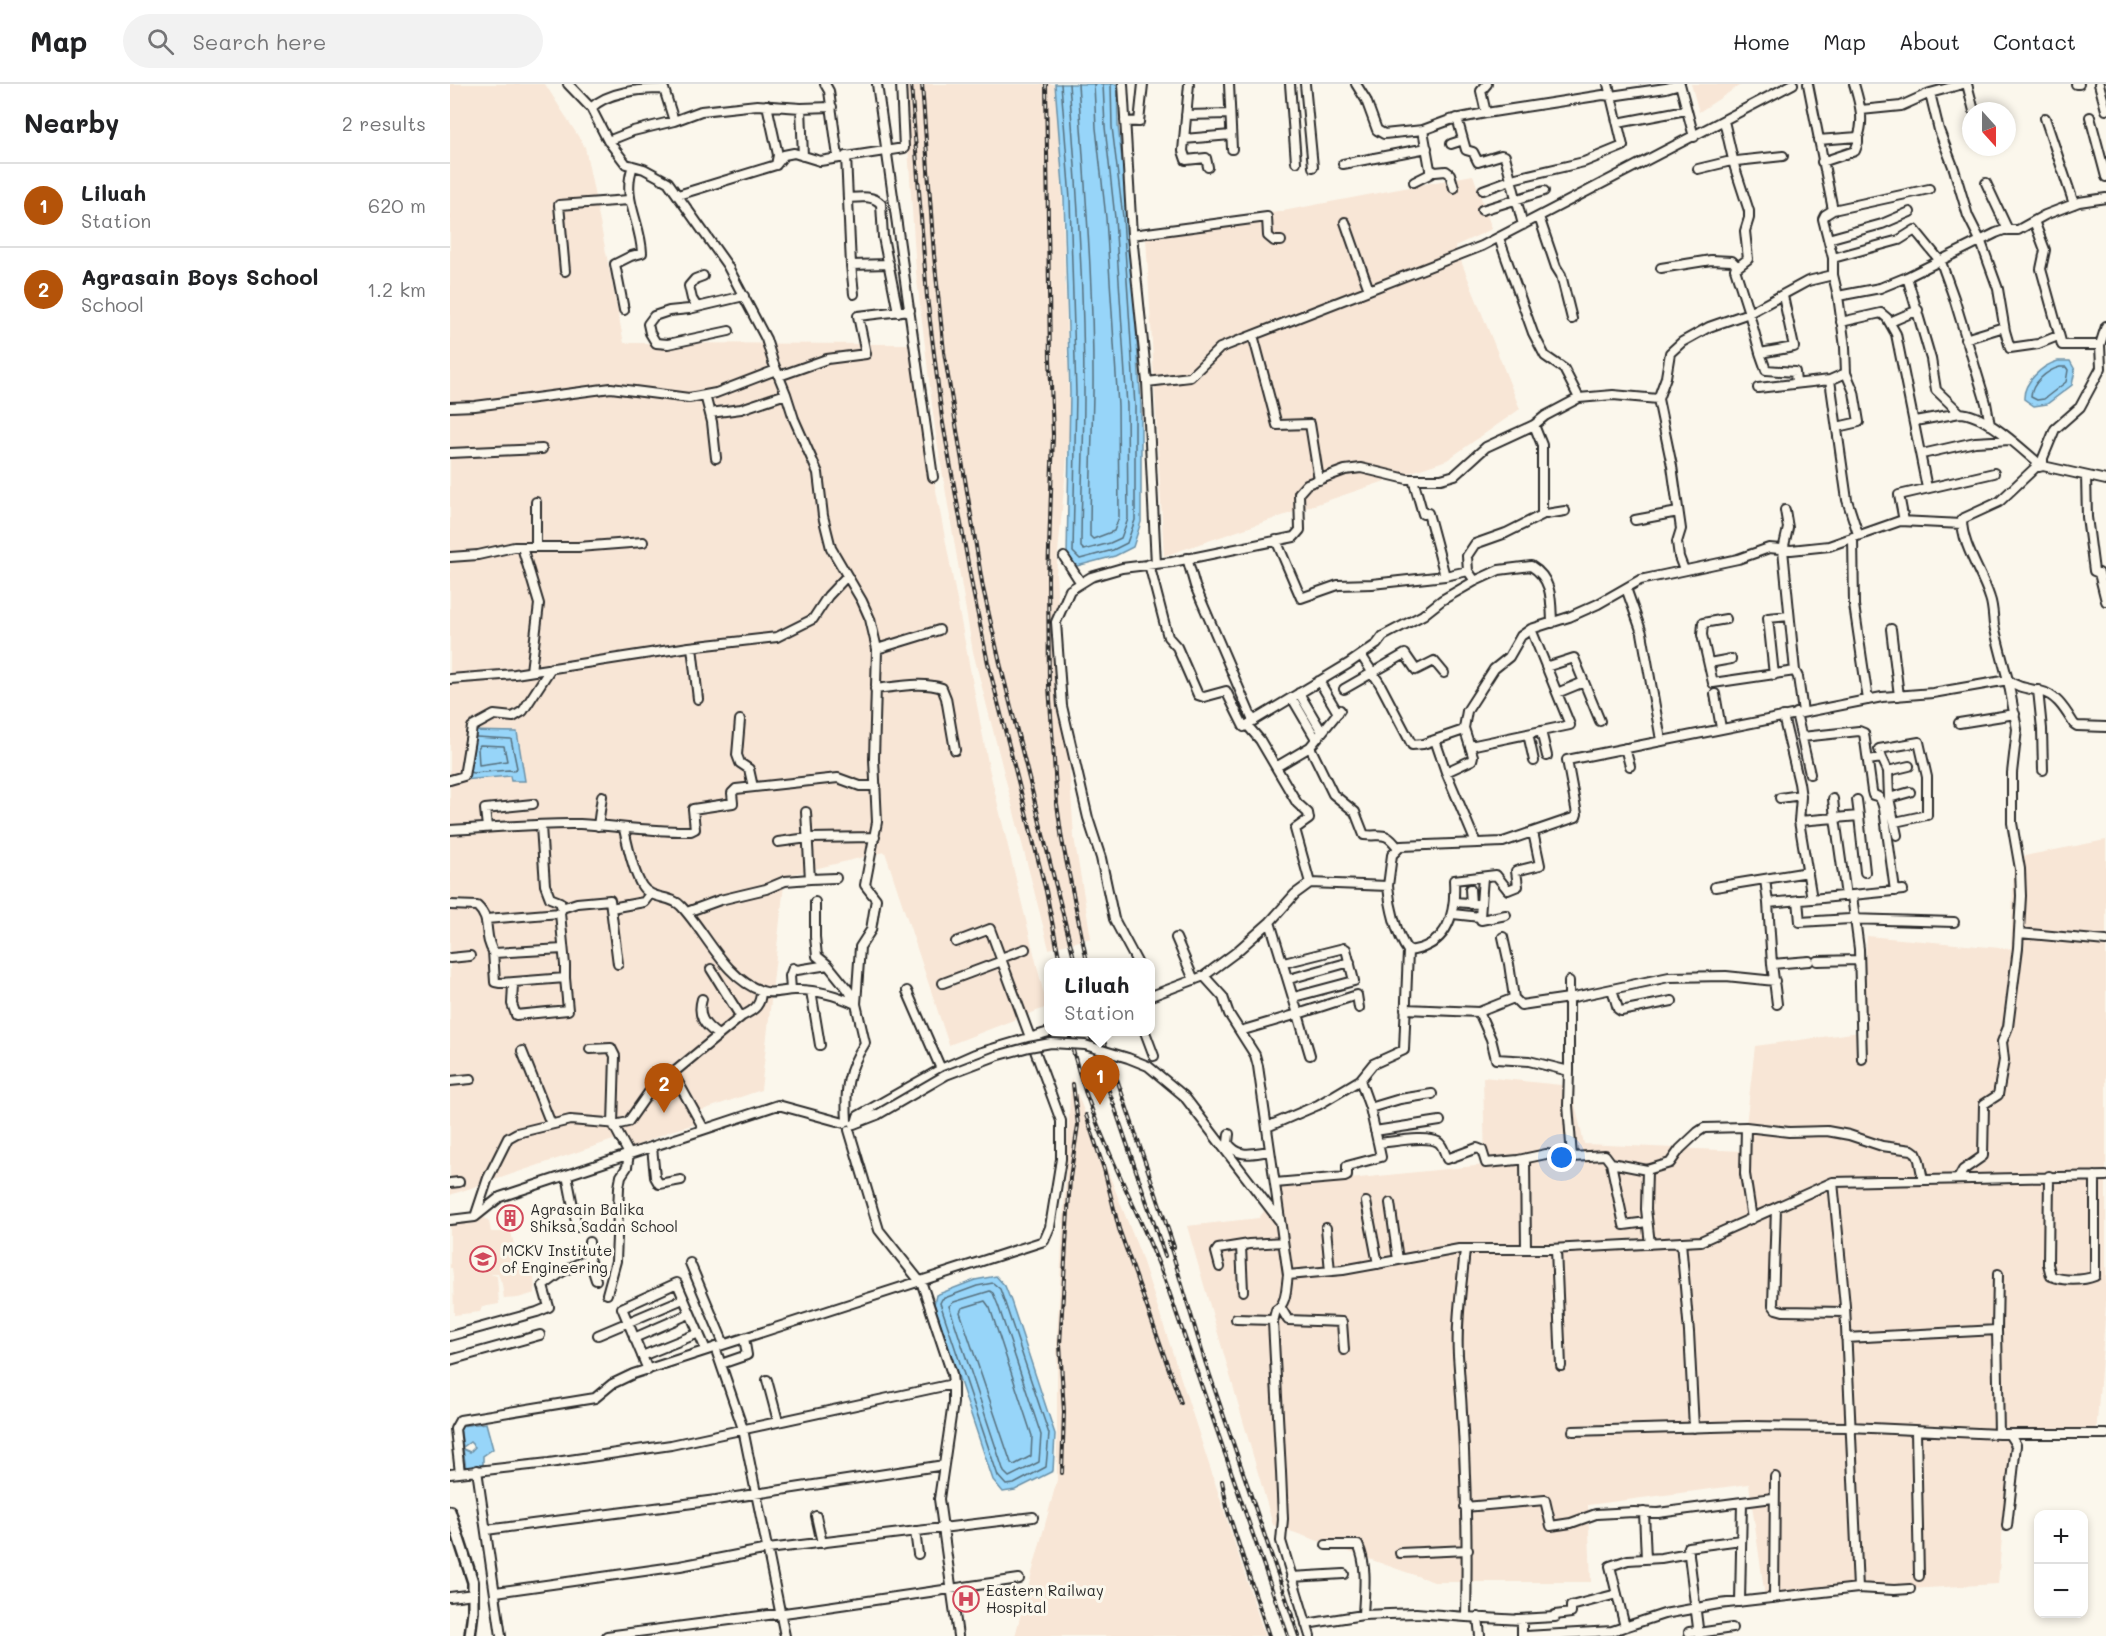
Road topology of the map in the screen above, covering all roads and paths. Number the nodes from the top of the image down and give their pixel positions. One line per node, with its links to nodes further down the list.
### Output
1 (568, 84): 26 (street)
2 (825, 84): 25 (street)
3 (877, 84): 52 (street)
4 (901, 84): 52 (street)
5 (1123, 84): 38 (street)
6 (1143, 84): 38 (street)
7 (1189, 84): 33 (street)
8 (1229, 84): 32 (street)
9 (1290, 84): 56 (street)
10 (1305, 84): 62 (street)
11 (1356, 84): 41 (street)
12 (1487, 84): 31 (street)
13 (1608, 84): 22 (street)
14 (1680, 84): 22 (street); 28 (street)
15 (1793, 84): 39 (street)
16 (1808, 84): 47 (street)
17 (1854, 84): 29 (street)
18 (1962, 84): 21 (street)
19 (1967, 84): 23 (street)
20 (2099, 84): 30 (street)
21 (1930, 93): 29 (street); 92 (street)
22 (1611, 96): 31 (street); 40 (street)
23 (1972, 102)
24 (767, 105): 27 (street); 37 (street); 60 (street)
25 (832, 107): 27 (street); 55 (street)
26 (591, 108): 37 (street); 48 (street)
27 (801, 108): 53 (street)
28 (1686, 110): 40 (street); 43 (street)
29 (1861, 110): 44 (street)
30 (2106, 110)
31 (1486, 112): 35 (street)
32 (1230, 114): 33 (street); 42 (street)
33 (1186, 115): 45 (street)
34 (2090, 117): 66 (street)
35 (1457, 118): 41 (street); 46 (street)
36 (2045, 118): 79 (street)
37 (674, 121): 48 (street)
38 (1125, 121): 88 (street)
39 (1724, 121): 43 (street); 57 (street)
40 (1618, 123): 67 (street)
41 (1423, 130): 50 (street)
42 (1232, 135): 45 (street); 51 (street)
43 (1694, 137): 83 (street)
44 (1858, 137): 47 (street); 58 (street)
45 (1184, 139): 63 (street)
46 (1463, 140): 49 (street); 67 (street)
47 (1818, 140): 58 (street)
48 (608, 141): 61 (street)
49 (1451, 144)
50 (1427, 148): 59 (street); 64 (street)
51 (1232, 149)
52 (887, 150): 55 (street); 110 (street)
53 (803, 156): 55 (street); 60 (street)
54 (1783, 156): 57 (street)
55 (842, 157): 75 (street)
56 (1296, 162)
57 (1734, 162): 65 (street); 97 (street)
58 (1822, 162): 81 (street)
59 (1343, 164)
60 (776, 165): 74 (street)
61 (633, 166): 74 (street); 78 (street)
62 (1313, 167)
63 (1208, 168)
64 (1430, 169): 68 (street); 70 (street)
65 (1698, 169)
66 (2106, 177)
67 (1510, 181): 72 (street); 77 (street)
68 (1414, 182)
69 (1986, 183): 87 (street)
70 (1454, 188)
71 (1929, 189): 81 (street)
72 (1483, 190)
73 (1544, 191): 77 (street)
74 (678, 195): 105 (street)
75 (849, 198): 95 (street); 96 (street)
76 (2106, 198): 79 (street)
77 (1515, 199): 80 (street); 86 (street)
78 (629, 200): 99 (street); 109 (street)
79 (2074, 204): 84 (street)
80 (1482, 210)
81 (1833, 210): 90 (street)
82 (1910, 212): 90 (street)
83 (1539, 217): 86 (street); 114 (street)
84 (2034, 221): 87 (street); 121 (street)
85 (1345, 222): 103 (street)
86 (1522, 225): 89 (street)
87 (2008, 230): 92 (street)
88 (1132, 235): 91 (street); 129 (street)
89 (1499, 238): 103 (street); 134 (street)
90 (1828, 239): 93 (street)
91 (1281, 241)
92 (1981, 242): 94 (street); 118 (street)
93 (1833, 258): 94 (street); 100 (street)
94 (1941, 262): 102 (street); 122 (street)
95 (889, 264): 96 (street); 112 (street)
96 (851, 265): 104 (street)
97 (1737, 266): 98 (street); 113 (street)
98 (1661, 268)
99 (565, 271)
100 (1833, 275): 106 (street); 107 (street)
101 (704, 276): 108 (street)
102 (1908, 277): 107 (street); 111 (street)
103 (1369, 290): 120 (street)
104 (854, 294)
105 (744, 296): 108 (street); 126 (street)
106 (1783, 296): 113 (street); 124 (street)
107 (1838, 296): 115 (street)
108 (697, 307): 119 (street)
109 (624, 309)
110 (910, 310): 112 (street); 151 (street)
111 (1917, 310): 116 (street); 138 (street)
112 (898, 312): 126 (street)
113 (1749, 313): 124 (street); 135 (street)
114 (1572, 319)
115 (1841, 322): 116 (street); 127 (street)
116 (1890, 322): 139 (street)
117 (2106, 326): 123 (street)
118 (2004, 327): 121 (street); 122 (street)
119 (729, 331)
120 (1253, 335): 129 (street); 153 (street)
121 (2058, 336): 123 (street)
122 (1965, 339): 140 (street)
123 (2100, 345): 125 (street)
124 (1760, 353): 130 (street)
125 (2103, 367): 148 (street)
126 (777, 373): 132 (street); 133 (street)
127 (1846, 373): 128 (street); 142 (street)
128 (1830, 380): 130 (street); 142 (street)
129 (1147, 382): 173 (street)
130 (1796, 383): 131 (street)
131 (1758, 388)
132 (786, 394): 137 (street); 176 (street)
133 (705, 395): 136 (street); 137 (street)
134 (1579, 398): 135 (street); 141 (street)
135 (1658, 399): 160 (street)
136 (450, 408)
137 (710, 413): 147 (street)
138 (1960, 413): 139 (street); 140 (street)
139 (1915, 421): 146 (street)
140 (1990, 424): 143 (street)
141 (1534, 425): 152 (street); 158 (street)
142 (1837, 427): 164 (street)
143 (2010, 440): 146 (street); 148 (street)
144 (542, 449): 145 (street)
145 (450, 453)
146 (1922, 454): 155 (street)
147 (716, 458)
148 (2040, 464): 150 (street); 163 (street)
149 (1994, 473): 155 (street)
150 (2086, 476): 154 (street); 181 (street)
151 (933, 477)
152 (1413, 479): 153 (street); 177 (street)
153 (1319, 480): 165 (street)
154 (2106, 480)
155 (1928, 488): 162 (street)
156 (536, 502): 167 (street)
157 (1785, 510): 169 (street)
158 (1543, 512): 159 (street); 175 (street)
159 (1565, 512)
160 (1678, 512): 161 (street); 174 (street)
161 (1635, 520)
162 (1904, 521): 163 (street); 164 (street)
163 (1962, 524): 201 (street)
164 (1855, 536): 169 (street); 212 (street)
165 (1276, 540): 172 (street); 177 (street)
166 (643, 542): 167 (street)
167 (536, 546): 168 (street)
168 (522, 547): 170 (street); 195 (street)
169 (1783, 550): 174 (street); 182 (street)
170 (450, 557)
171 (1064, 557): 179 (street)
172 (1187, 558): 173 (street); 218 (street)
173 (1153, 564): 179 (street); 218 (street)
174 (1684, 570): 180 (street)
175 (1467, 571): 177 (street); 178 (street)
176 (847, 576): 188 (street); 189 (street)
177 (1445, 576)
178 (1475, 581): 184 (street); 190 (street)
179 (1081, 583): 314 (street)
180 (1626, 588): 184 (street); 229 (street)
181 (2106, 601)
182 (1789, 616): 196 (street); 199 (street)
183 (1726, 619): 192 (street)
184 (1552, 623): 185 (street)
185 (1531, 629): 193 (street); 222 (street)
186 (1891, 629): 210 (street)
187 (939, 630): 189 (street)
188 (692, 647): 194 (street); 211 (street)
189 (877, 649): 204 (street)
190 (1361, 655): 197 (street); 202 (street)
191 (1731, 659): 192 (street)
192 (1709, 663): 199 (street)
193 (1546, 667): 203 (street); 207 (street)
194 (551, 668): 195 (street); 245 (street)
195 (531, 671): 200 (street)
196 (1795, 671): 199 (street); 213 (street)
197 (1372, 672): 198 (street); 205 (street); 228 (street)
198 (1444, 673)
199 (1774, 675)
200 (450, 679)
201 (2008, 680): 206 (street); 210 (street); 214 (street)
202 (1319, 681): 209 (street); 224 (street)
203 (1584, 682): 207 (street); 217 (street)
204 (875, 689): 233 (street); 246 (street)
205 (1344, 689)
206 (2038, 690): 220 (street); 241 (street)
207 (1557, 693): 223 (street)
208 (1715, 694): 221 (street)
209 (1296, 696): 218 (street); 224 (street); 227 (street)
210 (1899, 696): 212 (street)
211 (698, 699)
212 (1868, 700): 213 (street)
213 (1799, 712): 215 (street); 226 (street)
214 (2015, 714): 219 (street); 303 (street)
215 (1783, 716): 221 (street); 249 (street)
216 (740, 720): 247 (street)
217 (1599, 721)
218 (1250, 723): 240 (street)
219 (1959, 723)
220 (2106, 727)
221 (1721, 728): 229 (street)
222 (1464, 730): 228 (street); 230 (street)
223 (1541, 731): 225 (street); 234 (street)
224 (1322, 732): 227 (street)
225 (1528, 734): 230 (street); 237 (street)
226 (1802, 737): 236 (street); 244 (street)
227 (1316, 739): 231 (street)
228 (1435, 740): 243 (street)
229 (1661, 740): 232 (street)
230 (1470, 746): 243 (street)
231 (1311, 747): 240 (street); 272 (street)
232 (1625, 748): 238 (street); 266 (street)
233 (955, 750)
234 (1547, 756)
235 (1882, 758): 236 (street); 242 (street); 260 (street)
236 (1868, 760): 284 (street)
237 (1534, 761)
238 (1630, 766)
239 (1909, 766): 242 (street)
240 (1276, 767): 279 (street)
241 (2043, 770)
242 (1888, 771): 252 (street)
243 (1446, 772): 271 (street)
244 (1810, 774)
245 (450, 780)
246 (876, 786): 247 (street); 268 (street)
247 (753, 787): 264 (street)
248 (1910, 792): 252 (street)
249 (1801, 795): 251 (street); 259 (street)
250 (602, 796): 262 (street)
251 (1780, 798)
252 (1889, 798): 260 (street)
253 (1833, 799): 258 (street)
254 (1857, 800): 257 (street)
255 (533, 804): 263 (street)
256 (806, 812): 269 (street)
257 (1859, 816): 258 (street); 274 (street)
258 (1835, 818): 259 (street); 284 (street)
259 (1799, 821): 273 (street)
260 (1895, 822): 267 (street)
261 (541, 826): 262 (street); 263 (street); 294 (street)
262 (598, 826): 264 (street)
263 (488, 827): 265 (street)
264 (624, 829): 283 (street)
265 (450, 830)
266 (1533, 832): 271 (street); 275 (street)
267 (1898, 835)
268 (874, 837): 269 (street); 344 (street)
269 (808, 838): 270 (street); 277 (street)
270 (778, 842)
271 (1476, 843): 272 (street)
272 (1398, 848): 280 (street)
273 (1808, 872): 278 (street); 285 (street)
274 (1865, 872)
275 (1483, 877): 288 (street); 291 (street)
276 (836, 878): 277 (street)
277 (810, 879): 295 (street)
278 (1765, 879): 281 (street); 289 (street)
279 (1311, 883): 280 (street); 301 (street)
280 (1388, 886): 311 (street)
281 (1715, 887)
282 (1470, 889): 290 (street)
283 (650, 894): 293 (street); 295 (street)
284 (1849, 896): 285 (street); 300 (street)
285 (1812, 899): 286 (street)
286 (1798, 900): 289 (street); 300 (street)
287 (815, 902): 321 (street)
288 (1455, 902): 290 (street); 296 (street)
289 (1768, 903): 320 (street)
290 (1471, 904): 291 (street)
291 (1481, 904): 298 (street)
292 (450, 905): 299 (street)
293 (611, 908): 294 (street); 319 (street)
294 (561, 910): 299 (street); 308 (street)
295 (687, 912): 334 (street)
296 (1453, 914): 298 (street); 311 (street)
297 (1506, 915): 298 (street)
298 (1480, 917)
299 (486, 919): 310 (street)
300 (1855, 920): 302 (street); 316 (street)
301 (1270, 922): 318 (street); 323 (street)
302 (1954, 922)
303 (2019, 933): 306 (street); 392 (street)
304 (1503, 937): 340 (street)
305 (1176, 938): 326 (street)
306 (2106, 941)
307 (956, 942): 315 (street)
308 (563, 949): 310 (street); 324 (street)
309 (1026, 949): 315 (street)
310 (493, 951): 331 (street)
311 (1407, 951): 347 (street)
312 (470, 956): 313 (street)
313 (450, 958)
314 (1134, 958)
315 (1001, 960): 330 (street); 355 (street)
316 (1859, 960): 320 (street); 361 (street)
317 (1350, 962): 318 (street); 325 (street); 327 (street)
318 (1284, 963): 325 (street)
319 (618, 964)
320 (1772, 964): 329 (street)
321 (828, 965): 333 (street); 344 (street)
322 (711, 969): 350 (street)
323 (1204, 976): 326 (street); 351 (street)
324 (565, 978): 331 (street); 331 (street)
325 (1289, 979): 339 (street)
326 (1194, 980): 337 (street)
327 (1354, 981): 338 (street); 339 (street)
328 (1569, 981): 341 (street)
329 (1775, 981): 332 (street); 345 (street)
330 (943, 983)
331 (513, 984)
332 (1612, 989): 341 (street); 343 (street)
333 (791, 990): 334 (street); 335 (street)
334 (761, 991): 350 (street)
335 (811, 991): 344 (street); 356 (street)
336 (907, 992): 362 (street)
337 (1155, 995)
338 (1357, 995): 346 (street); 349 (street)
339 (1294, 997): 349 (street)
340 (1514, 998): 341 (street); 348 (street)
341 (1569, 998): 363 (street)
342 (702, 999): 353 (street)
343 (1672, 1001)
344 (856, 1004): 373 (street)
345 (1778, 1004)
346 (1359, 1008)
347 (1405, 1009): 348 (street); 366 (street)
348 (1479, 1012): 363 (street)
349 (1298, 1014): 351 (street); 359 (street)
350 (742, 1016): 353 (street)
351 (1240, 1031): 375 (street)
352 (1044, 1034): 355 (street)
353 (718, 1035): 364 (street)
354 (1146, 1036): 360 (street)
355 (1031, 1038): 362 (street); 423 (street)
356 (820, 1045)
357 (590, 1049): 372 (street)
358 (522, 1051): 371 (street)
359 (1310, 1054)
360 (1154, 1056)
361 (1862, 1059)
362 (941, 1069): 373 (street)
363 (1569, 1071): 383 (street)
364 (674, 1073): 372 (street); 376 (street)
365 (471, 1079): 367 (street)
366 (1360, 1080): 369 (street); 375 (street)
367 (450, 1081)
368 (1431, 1094): 369 (street)
369 (1370, 1108): 377 (street)
370 (1440, 1121): 377 (street)
371 (551, 1124): 372 (street); 399 (street)
372 (613, 1124): 382 (street)
373 (850, 1124): 376 (street); 402 (street, bridge); 423 (street)
374 (1746, 1126): 386 (street); 391 (street); 400 (street)
375 (1267, 1127): 381 (street)
376 (704, 1130): 380 (street)
377 (1375, 1131): 379 (street)
378 (1229, 1134): 381 (street)
379 (1378, 1143): 384 (street); 395 (street)
380 (652, 1147): 382 (street); 393 (street)
381 (1270, 1151): 395 (street)
382 (629, 1155): 387 (street); 425 (street)
383 (1572, 1156): 384 (street); 385 (street)
384 (1525, 1159): 412 (street)
385 (1611, 1163): 386 (street); 403 (street)
386 (1647, 1170): 403 (street)
387 (567, 1175): 399 (street); 404 (street)
388 (2049, 1176): 389 (street); 389 (street); 392 (street)
389 (2095, 1176): 390 (street)
390 (2106, 1176)
391 (1923, 1179): 392 (street); 394 (street)
392 (1958, 1179)
393 (681, 1180)
394 (1833, 1182): 398 (street); 428 (street)
395 (1275, 1183): 402 (street)
396 (1366, 1202): 417 (street)
397 (1390, 1203): 415 (street)
398 (1776, 1208): 400 (street); 428 (street)
399 (475, 1216): 401 (street)
400 (1752, 1219): 408 (street)
401 (450, 1220)
402 (1280, 1222): 407 (street)
403 (1647, 1222): 409 (street)
404 (577, 1227)
405 (1326, 1228): 419 (street)
406 (589, 1242): 414 (street)
407 (1283, 1242): 410 (street); 421 (street)
408 (1681, 1242): 409 (street); 453 (street)
409 (1650, 1244): 413 (street)
410 (1241, 1246): 418 (street); 424 (street)
411 (1465, 1249): 412 (street); 415 (street); 468 (street)
412 (1526, 1249): 413 (street)
413 (1556, 1249): 447 (street)
414 (589, 1258): 422 (street); 437 (street)
415 (1398, 1260): 417 (street)
416 (690, 1263): 441 (street)
417 (1378, 1264): 419 (street)
418 (1220, 1267)
419 (1330, 1271): 421 (street)
420 (1998, 1274): 433 (street)
421 (1288, 1275): 427 (street)
422 (596, 1280)
423 (920, 1281): 439 (street); 450 (street)
424 (1244, 1291)
425 (607, 1294)
426 (683, 1299): 429 (street); 432 (street); 432 (street)
427 (1281, 1308): 431 (street); 443 (street)
428 (1845, 1312): 440 (street)
429 (689, 1314): 434 (street); 438 (street)
430 (1236, 1319): 431 (street)
431 (1273, 1320): 489 (street)
432 (628, 1322): 436 (street); 438 (street)
433 (1997, 1330): 440 (street); 457 (street)
434 (699, 1333): 442 (street); 444 (street)
435 (540, 1335): 445 (street)
436 (598, 1335)
437 (450, 1336)
438 (634, 1338): 444 (street)
439 (744, 1338): 441 (street); 446 (street)
440 (1846, 1338): 452 (street)
441 (719, 1345): 442 (street); 446 (street)
442 (706, 1350): 448 (street)
443 (1344, 1350)
444 (642, 1356): 448 (street)
445 (450, 1360)
446 (723, 1363): 454 (street)
447 (1561, 1366)
448 (648, 1370): 462 (street)
449 (767, 1380): 451 (street)
450 (953, 1384): 451 (street); 460 (street)
451 (778, 1422): 454 (street)
452 (1850, 1427): 453 (street); 456 (street); 491 (street)
453 (1694, 1428): 455 (street)
454 (743, 1429): 461 (street); 465 (street)
455 (1573, 1431)
456 (1916, 1431): 457 (street); 488 (street)
457 (1999, 1434): 458 (street)
458 (2009, 1434): 459 (street); 473 (street)
459 (2106, 1434)
460 (944, 1465): 465 (street); 475 (street)
461 (477, 1470): 462 (street); 476 (street)
462 (460, 1473): 463 (street)
463 (450, 1474)
464 (1775, 1477): 466 (street)
465 (756, 1494): 476 (street); 481 (street)
466 (1773, 1498): 467 (street); 498 (street)
467 (1742, 1502): 470 (street); 478 (street)
468 (1465, 1507): 470 (street); 482 (street)
469 (450, 1511): 474 (main road)
470 (1644, 1512): 486 (street)
471 (816, 1516): 479 (street)
472 (1033, 1517): 475 (street)
473 (2007, 1526)
474 (453, 1528): 495 (main road)
475 (944, 1529): 477 (street); 493 (street)
476 (486, 1530): 494 (street)
477 (915, 1532): 479 (street); 485 (street)
478 (1741, 1540): 484 (street); 499 (street)
479 (822, 1543): 481 (street)
480 (1326, 1545): 502 (street)
481 (768, 1549): 494 (street); 501 (street)
482 (1467, 1550): 483 (street); 503 (street)
483 (1400, 1553)
484 (1689, 1553): 486 (street); 500 (street)
485 (918, 1554)
486 (1646, 1559): 496 (street)
487 (1344, 1575): 489 (street)
488 (1919, 1576)
489 (1291, 1577): 506 (street)
490 (1019, 1579): 493 (street)
491 (1858, 1588): 492 (street); 498 (street)
492 (1910, 1588)
493 (952, 1589): 501 (street); 516 (street)
494 (496, 1592): 513 (street)
495 (474, 1593): 497 (street); 512 (main road)
496 (1617, 1594): 505 (street); 507 (street)
497 (450, 1597)
498 (1774, 1598): 499 (street)
499 (1740, 1602): 500 (street)
500 (1696, 1608): 507 (street); 510 (street)
501 (780, 1613): 514 (street); 515 (street)
502 (1364, 1616): 503 (street); 506 (street)
503 (1466, 1617): 504 (street)
504 (1478, 1617): 505 (street); 518 (street)
505 (1517, 1618): 519 (street)
506 (1306, 1624): 517 (street)
507 (1625, 1627): 511 (street)
508 (1732, 1628): 510 (street)
509 (1689, 1632): 510 (street)
510 (1698, 1633)
511 (1591, 1634): 519 (street)
512 (468, 1635)
513 (501, 1636)
514 (607, 1636)
515 (785, 1636)
516 (958, 1636)
517 (1310, 1636)
518 (1480, 1636)
519 (1523, 1636)

